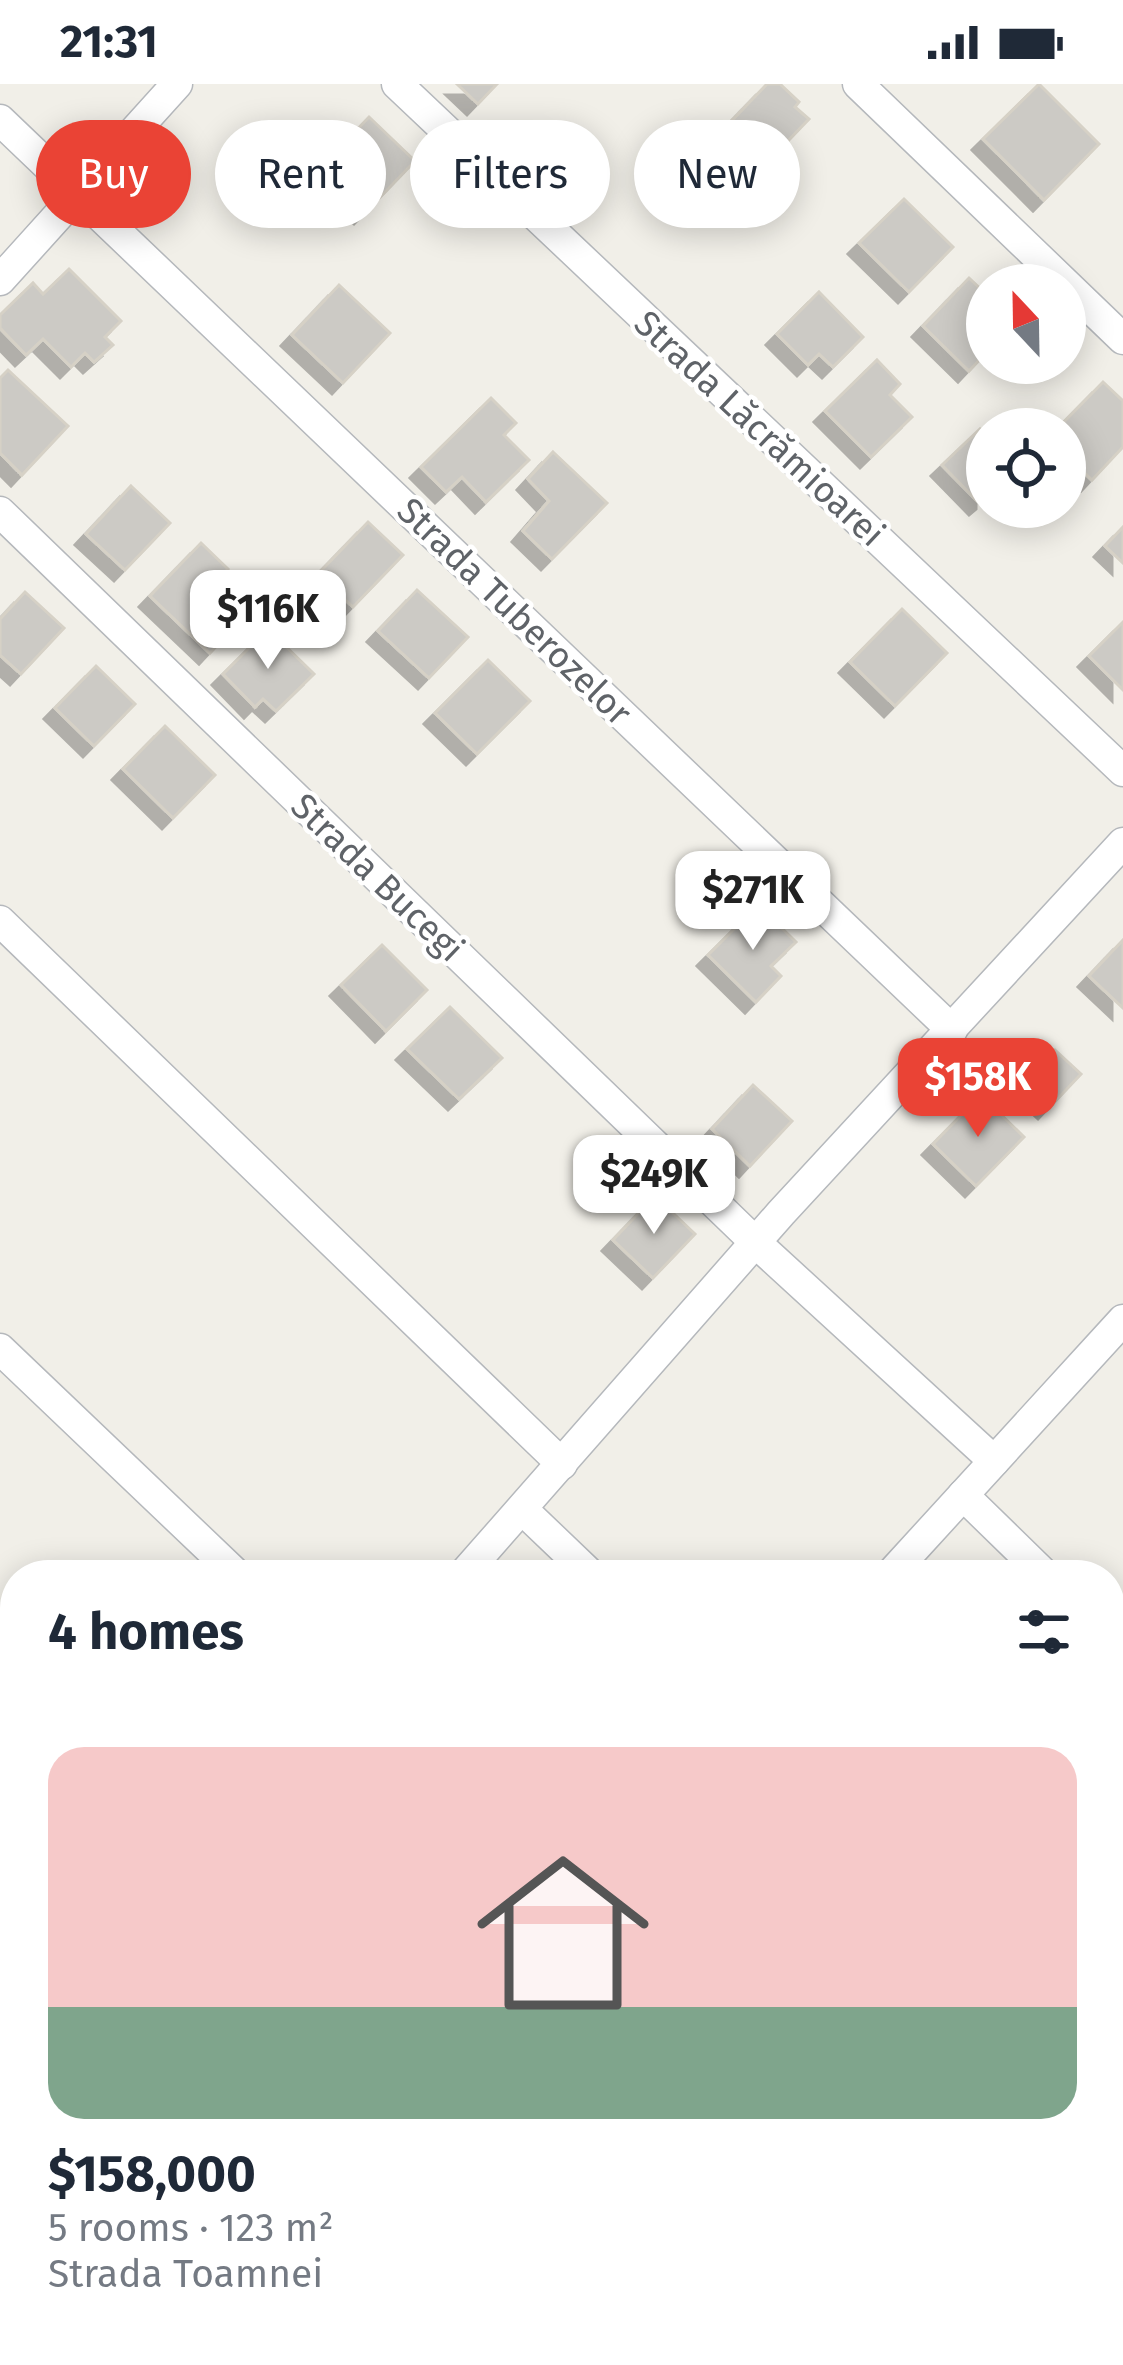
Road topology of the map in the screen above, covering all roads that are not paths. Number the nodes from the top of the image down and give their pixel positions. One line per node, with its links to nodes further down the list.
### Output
1 (177, 84): 5 (street)
2 (397, 84): 12 (street, Strada Lăcrămioarei)
3 (858, 84): 10 (street)
4 (0, 120): 6 (street, Strada Tuberozelor)
5 (145, 120)
6 (36, 153)
7 (47, 228): 9 (street)
8 (116, 228): 15 (street, Strada Tuberozelor)
9 (0, 280)
10 (1123, 339)
11 (0, 512): 16 (street, Strada Bucegi)
12 (1123, 771)
13 (1123, 843): 15 (street)
14 (0, 921): 20 (street)
15 (952, 1030): 16 (street)
16 (755, 1242): 19 (street, Strada Bucegi); 20 (street)
17 (1123, 1320): 19 (street)
18 (0, 1349): 23 (street)
19 (994, 1461): 21 (street)
20 (562, 1464): 22 (street)
21 (963, 1496): 26 (street); 27 (street)
22 (522, 1509): 24 (street); 25 (street)
23 (221, 1560)
24 (476, 1560)
25 (575, 1560)
26 (904, 1560)
27 (1030, 1560)

